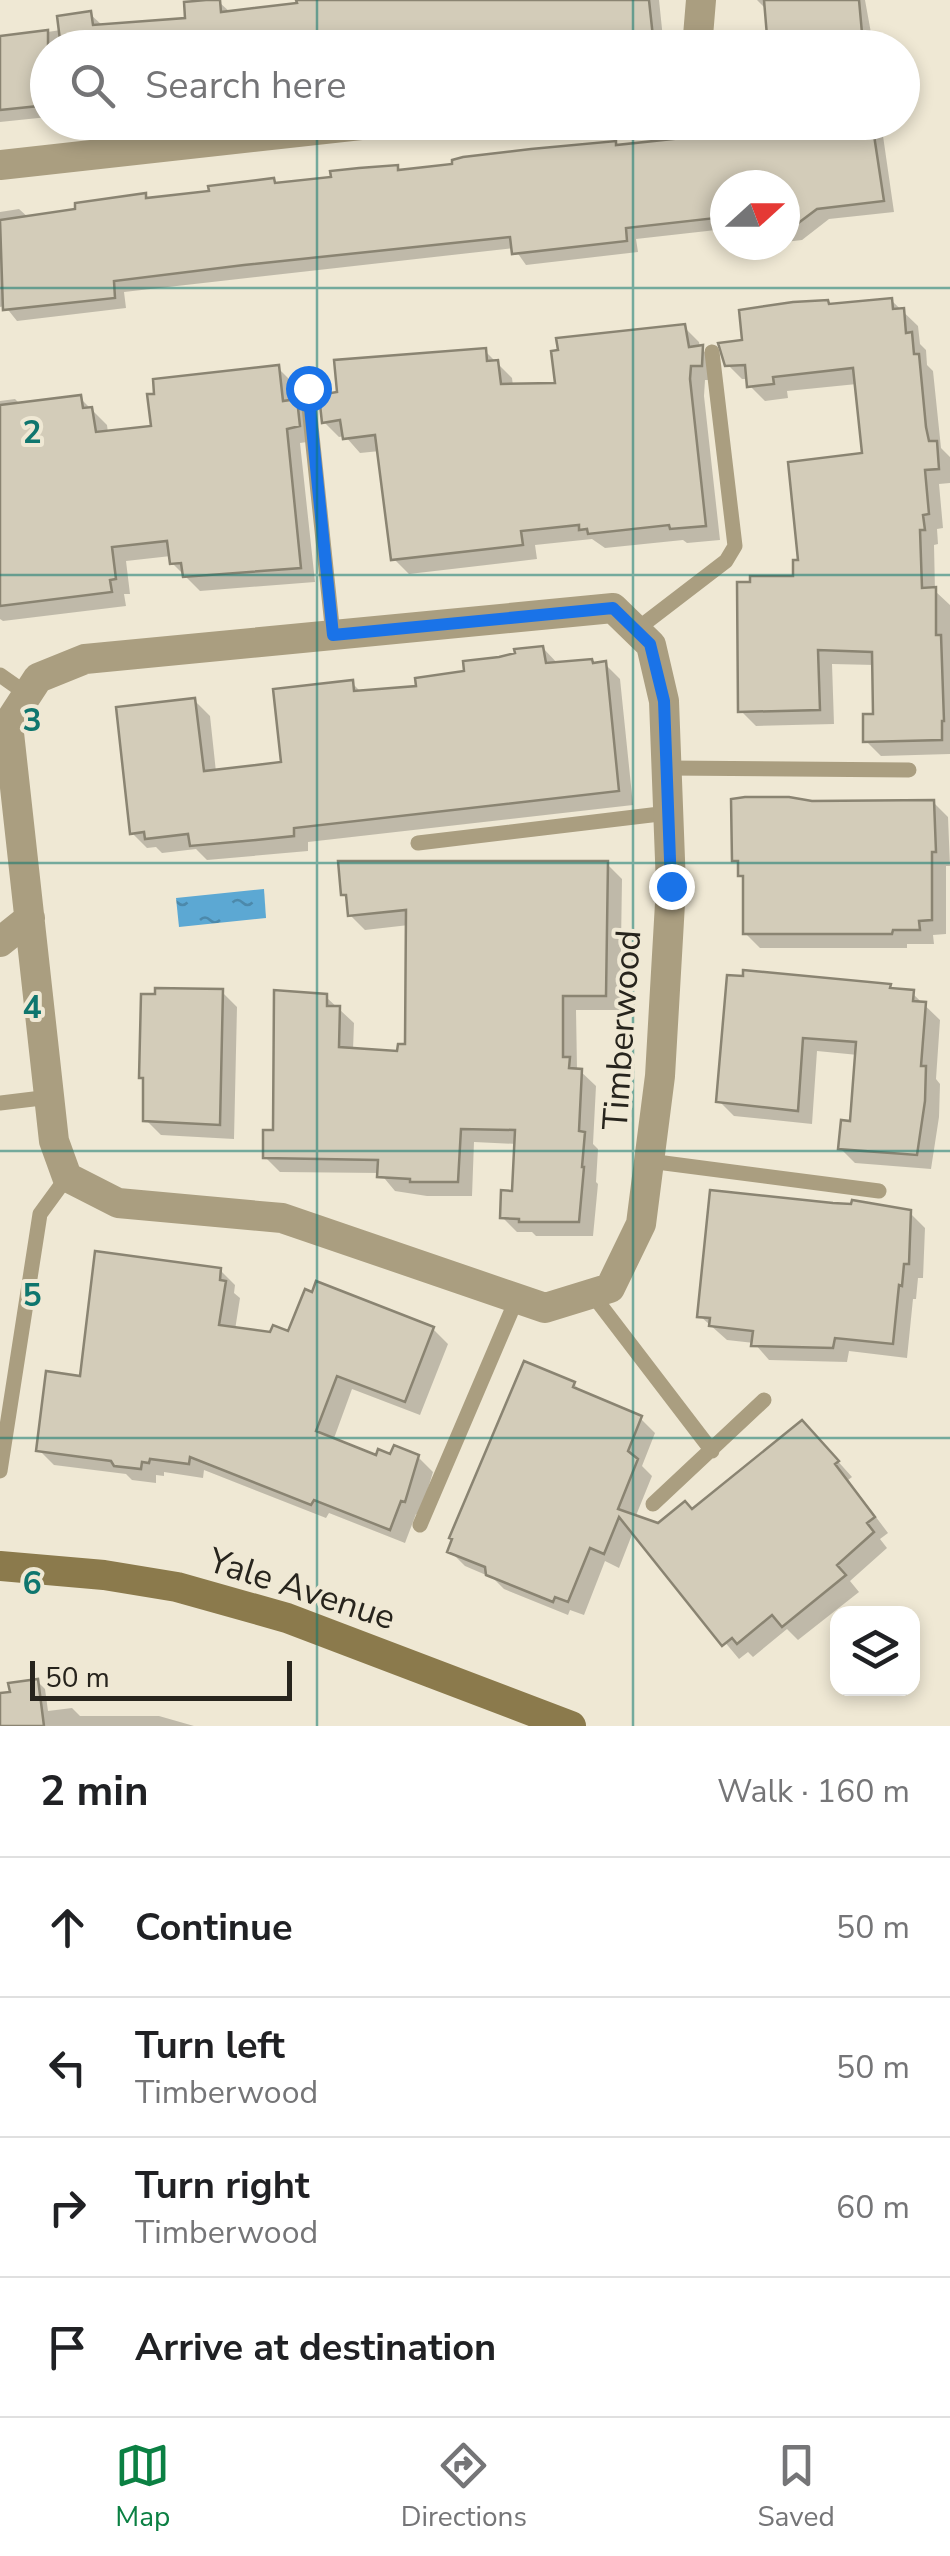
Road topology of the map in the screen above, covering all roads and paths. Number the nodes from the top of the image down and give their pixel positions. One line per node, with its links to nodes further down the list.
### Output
1 (700, 0): 2 (street)
2 (698, 30)
3 (226, 140): 4 (street)
4 (0, 165)
5 (712, 352): 7 (lane)
6 (308, 388): 8 (lane)
7 (636, 630): 8 (street); 12 (street, Timberwood)
8 (333, 635): 10 (street)
9 (0, 675): 10 (lane)
10 (27, 694): 11 (street)
11 (4, 725): 17 (street)
12 (666, 768): 13 (lane); 14 (street, Timberwood)
13 (909, 770)
14 (668, 812): 15 (lane); 21 (street, Timberwood)
15 (418, 843)
16 (0, 908): 17 (street)
17 (30, 918): 18 (street); 19 (street)
18 (0, 942)
19 (50, 1098): 20 (lane); 22 (street)
20 (0, 1103)
21 (649, 1161): 23 (lane); 24 (street, Timberwood)
22 (68, 1177): 25 (street); 28 (lane)
23 (879, 1191)
24 (592, 1294): 25 (street); 27 (lane)
25 (517, 1298): 30 (lane)
26 (764, 1400): 27 (lane)
27 (712, 1451): 29 (lane)
28 (0, 1472)
29 (653, 1504)
30 (420, 1524)
31 (0, 1566): 32 (street, Yale Avenue)
32 (570, 1726)

